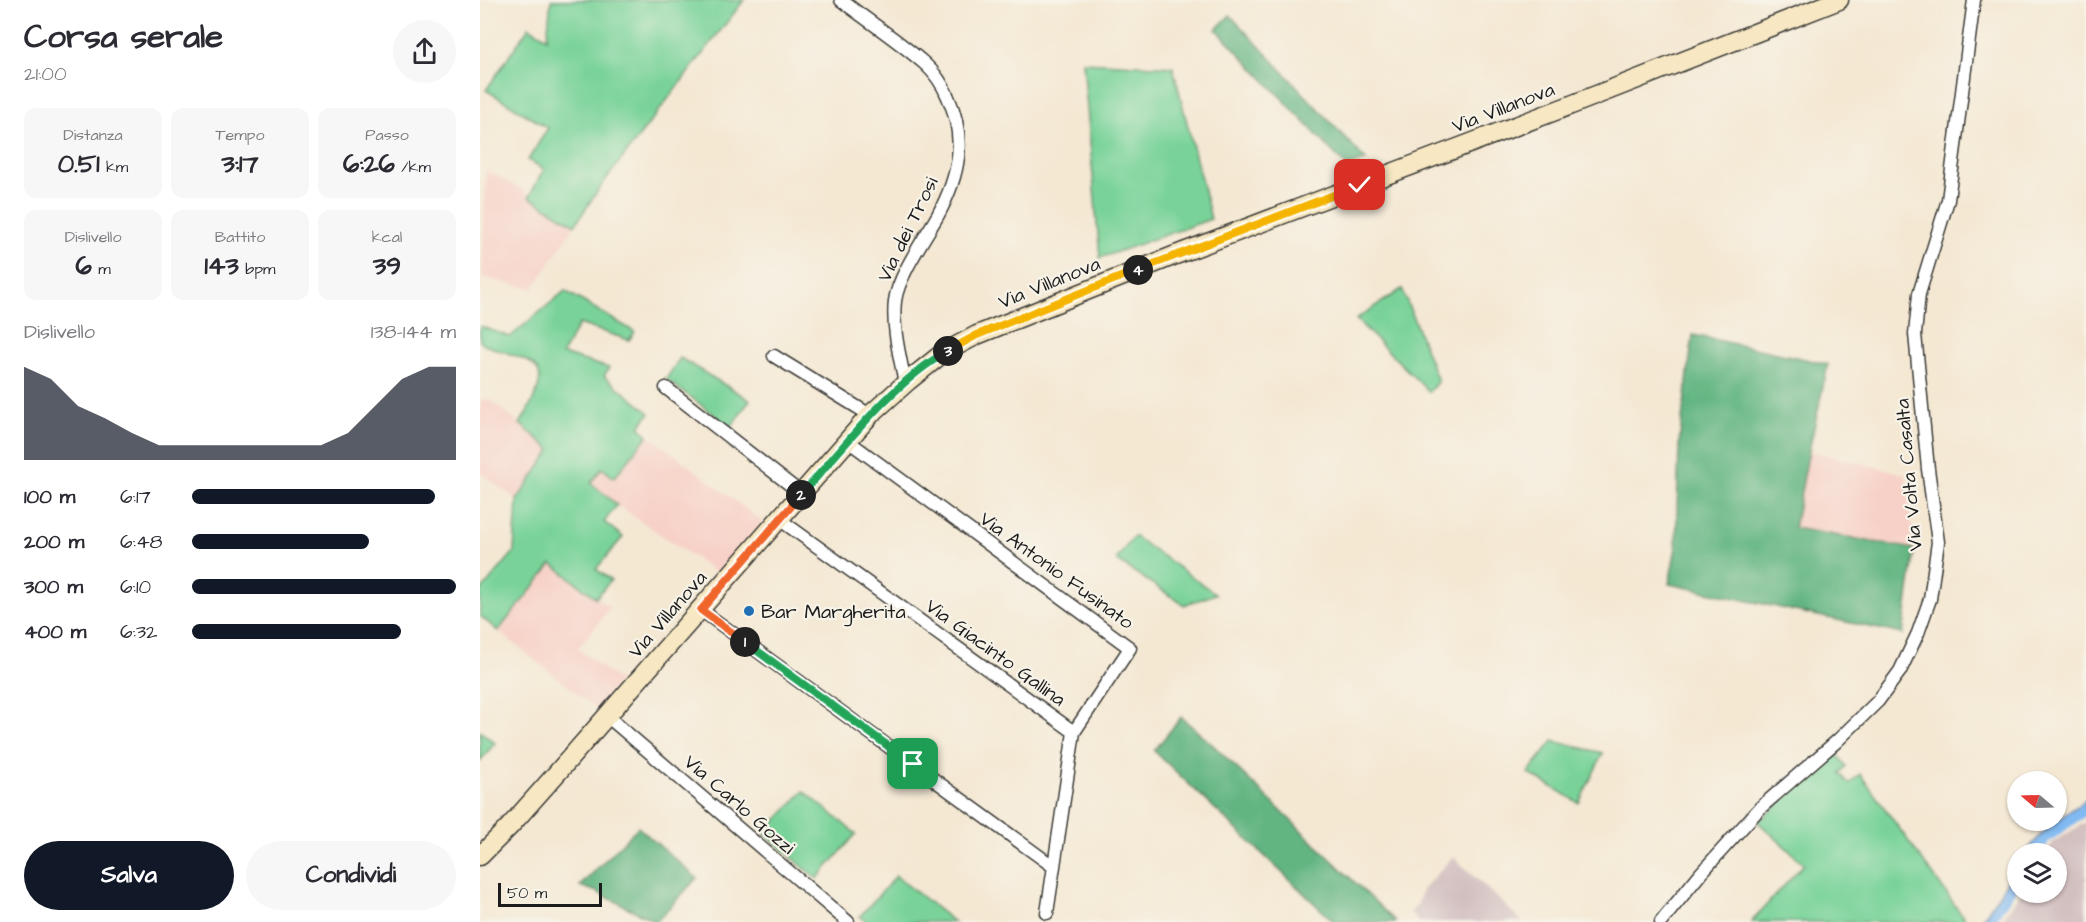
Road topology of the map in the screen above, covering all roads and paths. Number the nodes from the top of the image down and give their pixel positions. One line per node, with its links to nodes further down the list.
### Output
1 (841, 0): 5 (street, Via dei Trosi)
2 (1839, 0): 5 (street, Via Villanova)
3 (1974, 0): 20 (street, Via Volta Casalta)
4 (774, 356): 7 (street)
5 (905, 383): 7 (street, Via Villanova)
6 (666, 388): 9 (street)
7 (870, 416): 8 (street, Via Villanova)
8 (848, 441): 9 (street, Via Villanova); 13 (street, Via Antonio Fusinato)
9 (802, 494): 10 (street, Via Villanova)
10 (779, 519): 11 (street, Via Villanova); 13 (street, Via Giacinto Gallina)
11 (701, 610): 12 (street, Via Villanova); 17 (street)
12 (607, 716): 14 (street, Via Villanova); 19 (street, Via Carlo Gozzi)
13 (1074, 732): 17 (street, Via Antonio Fusinato)
14 (510, 826): 15 (street, Via Villanova); 16 (street, Via Villanova)
15 (480, 843)
16 (480, 856)
17 (1054, 867): 18 (street, Via Antonio Fusinato)
18 (1047, 913)
19 (848, 922)
20 (1661, 922)

